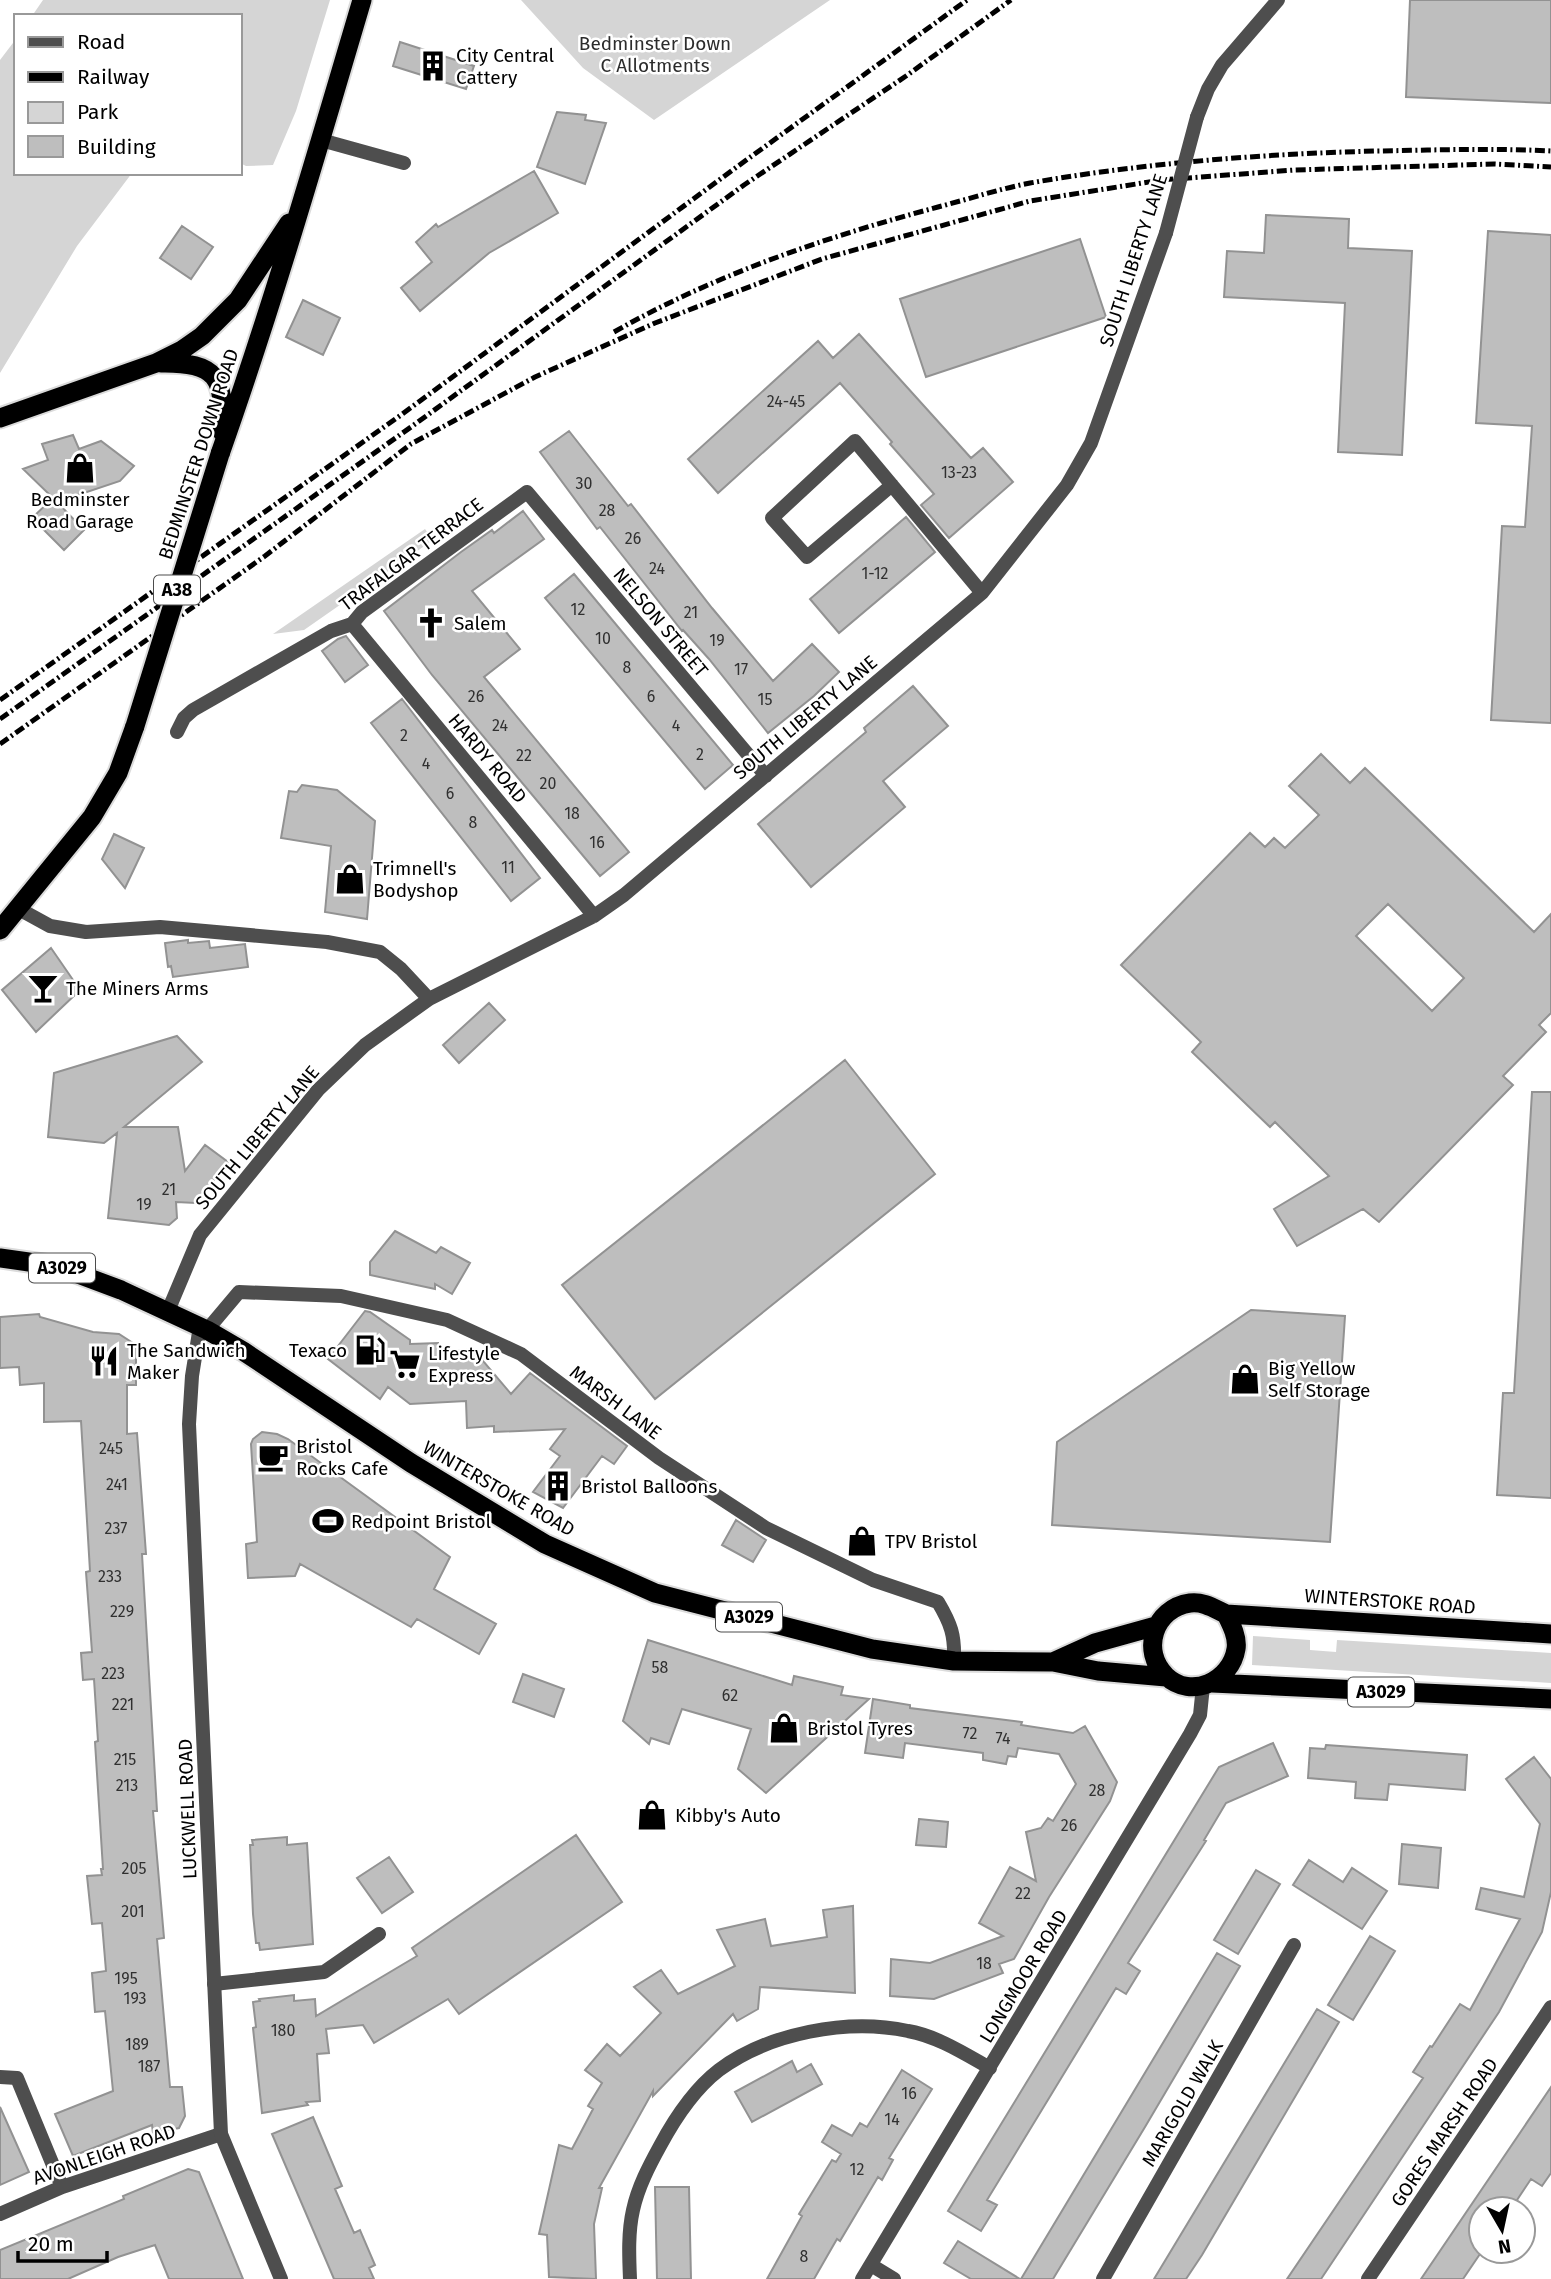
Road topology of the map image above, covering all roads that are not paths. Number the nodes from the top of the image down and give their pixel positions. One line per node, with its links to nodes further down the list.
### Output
1 (362, 0): 3 (highway, BEDMINSTER DOWN ROAD / A38)
2 (1278, 0): 11 (street, SOUTH LIBERTY LANE, bridge)
3 (321, 140): 4 (street); 5 (highway, BEDMINSTER DOWN ROAD / A38)
4 (404, 163)
5 (306, 195): 6 (highway, A38); 8 (highway, BEDMINSTER DOWN ROAD / A38)
6 (156, 363): 7 (highway, A38); 8 (highway, A38)
7 (0, 418)
8 (220, 454): 15 (highway, BEDMINSTER DOWN ROAD / A38, bridge)
9 (892, 485): 9 (street); 11 (street)
10 (527, 492): 12 (street, TRAFALGAR TERRACE); 14 (street, NELSON STREET)
11 (982, 593): 14 (street, SOUTH LIBERTY LANE)
12 (352, 624): 13 (street, TRAFALGAR TERRACE); 16 (street, HARDY ROAD)
13 (177, 732)
14 (766, 776): 16 (street, SOUTH LIBERTY LANE)
15 (19, 909): 17 (highway, BEDMINSTER DOWN ROAD / A38); 18 (street)
16 (594, 916): 18 (street, SOUTH LIBERTY LANE)
17 (0, 930)
18 (429, 999): 20 (street, SOUTH LIBERTY LANE)
19 (0, 1258): 20 (highway, WINTERSTOKE ROAD / A3029)
20 (168, 1311): 21 (highway, WINTERSTOKE ROAD / A3029)
21 (203, 1328): 25 (highway, WINTERSTOKE ROAD / A3029); 25 (street, MARSH LANE); 32 (street, LUCKWELL ROAD)
22 (1226, 1614): 23 (highway, WINTERSTOKE ROAD / A3029); 24 (highway, WINTERSTOKE ROAD / A3029); 28 (highway)
23 (1156, 1626): 26 (highway, WINTERSTOKE ROAD / A3029); 27 (highway)
24 (1551, 1634)
25 (954, 1661): 26 (highway, WINTERSTOKE ROAD / A3029)
26 (1053, 1662): 27 (highway, WINTERSTOKE ROAD / A3029)
27 (1166, 1676): 28 (highway, WINTERSTOKE ROAD / A3029)
28 (1207, 1685): 29 (highway, WINTERSTOKE ROAD / A3029); 34 (street, LONGMOOR ROAD)
29 (1551, 1699)
30 (379, 1934): 32 (street)
31 (1294, 1945): 44 (street, MARIGOLD WALK)
32 (214, 1984): 36 (street, LUCKWELL ROAD)
33 (1551, 2007): 45 (street, GORES MARSH ROAD)
34 (990, 2068): 39 (street, LONGMOOR ROAD); 41 (street)
35 (0, 2077): 37 (street)
36 (221, 2134): 37 (street, AVONLEIGH ROAD); 40 (street, LUCKWELL ROAD)
37 (62, 2187): 38 (street, AVONLEIGH ROAD)
38 (0, 2214)
39 (871, 2265): 42 (street, LONGMOOR ROAD); 43 (street)
40 (282, 2279)
41 (630, 2279)
42 (862, 2279)
43 (894, 2279)
44 (1103, 2279)
45 (1368, 2279)

